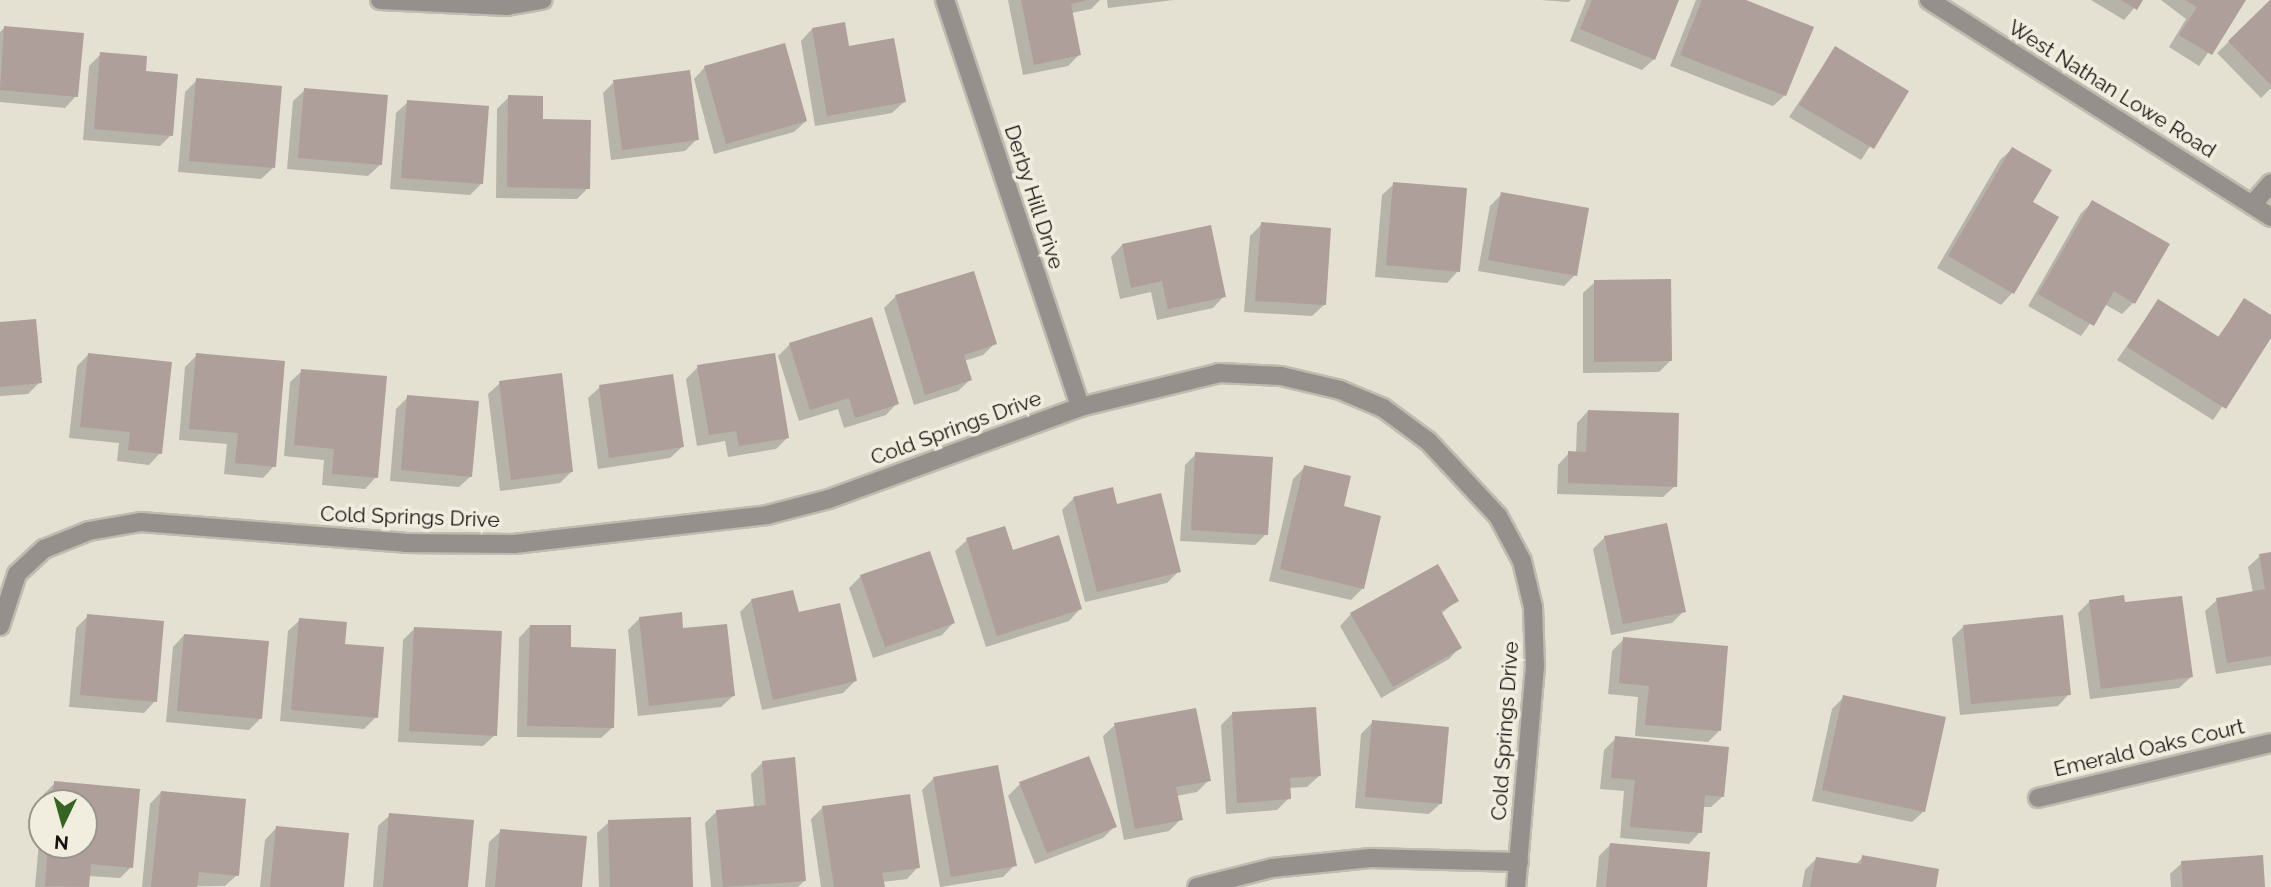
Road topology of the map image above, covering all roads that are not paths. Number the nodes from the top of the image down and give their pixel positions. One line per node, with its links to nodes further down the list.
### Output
1 (380, 0): 2 (street)
2 (542, 0)
3 (945, 0): 8 (street, Derby Hill Drive)
4 (1929, 0): 6 (street, West Nathan Lowe Road)
5 (2271, 183): 6 (street)
6 (2252, 205): 7 (street, West Nathan Lowe Road)
7 (2271, 217)
8 (1080, 408): 9 (street, Cold Springs Drive); 12 (street, Cold Springs Drive)
9 (0, 626)
10 (2271, 743): 11 (street, Emerald Oaks Court)
11 (2038, 798)
12 (1518, 862): 13 (street); 14 (street, Cold Springs Drive)
13 (1197, 887)
14 (1516, 887)

